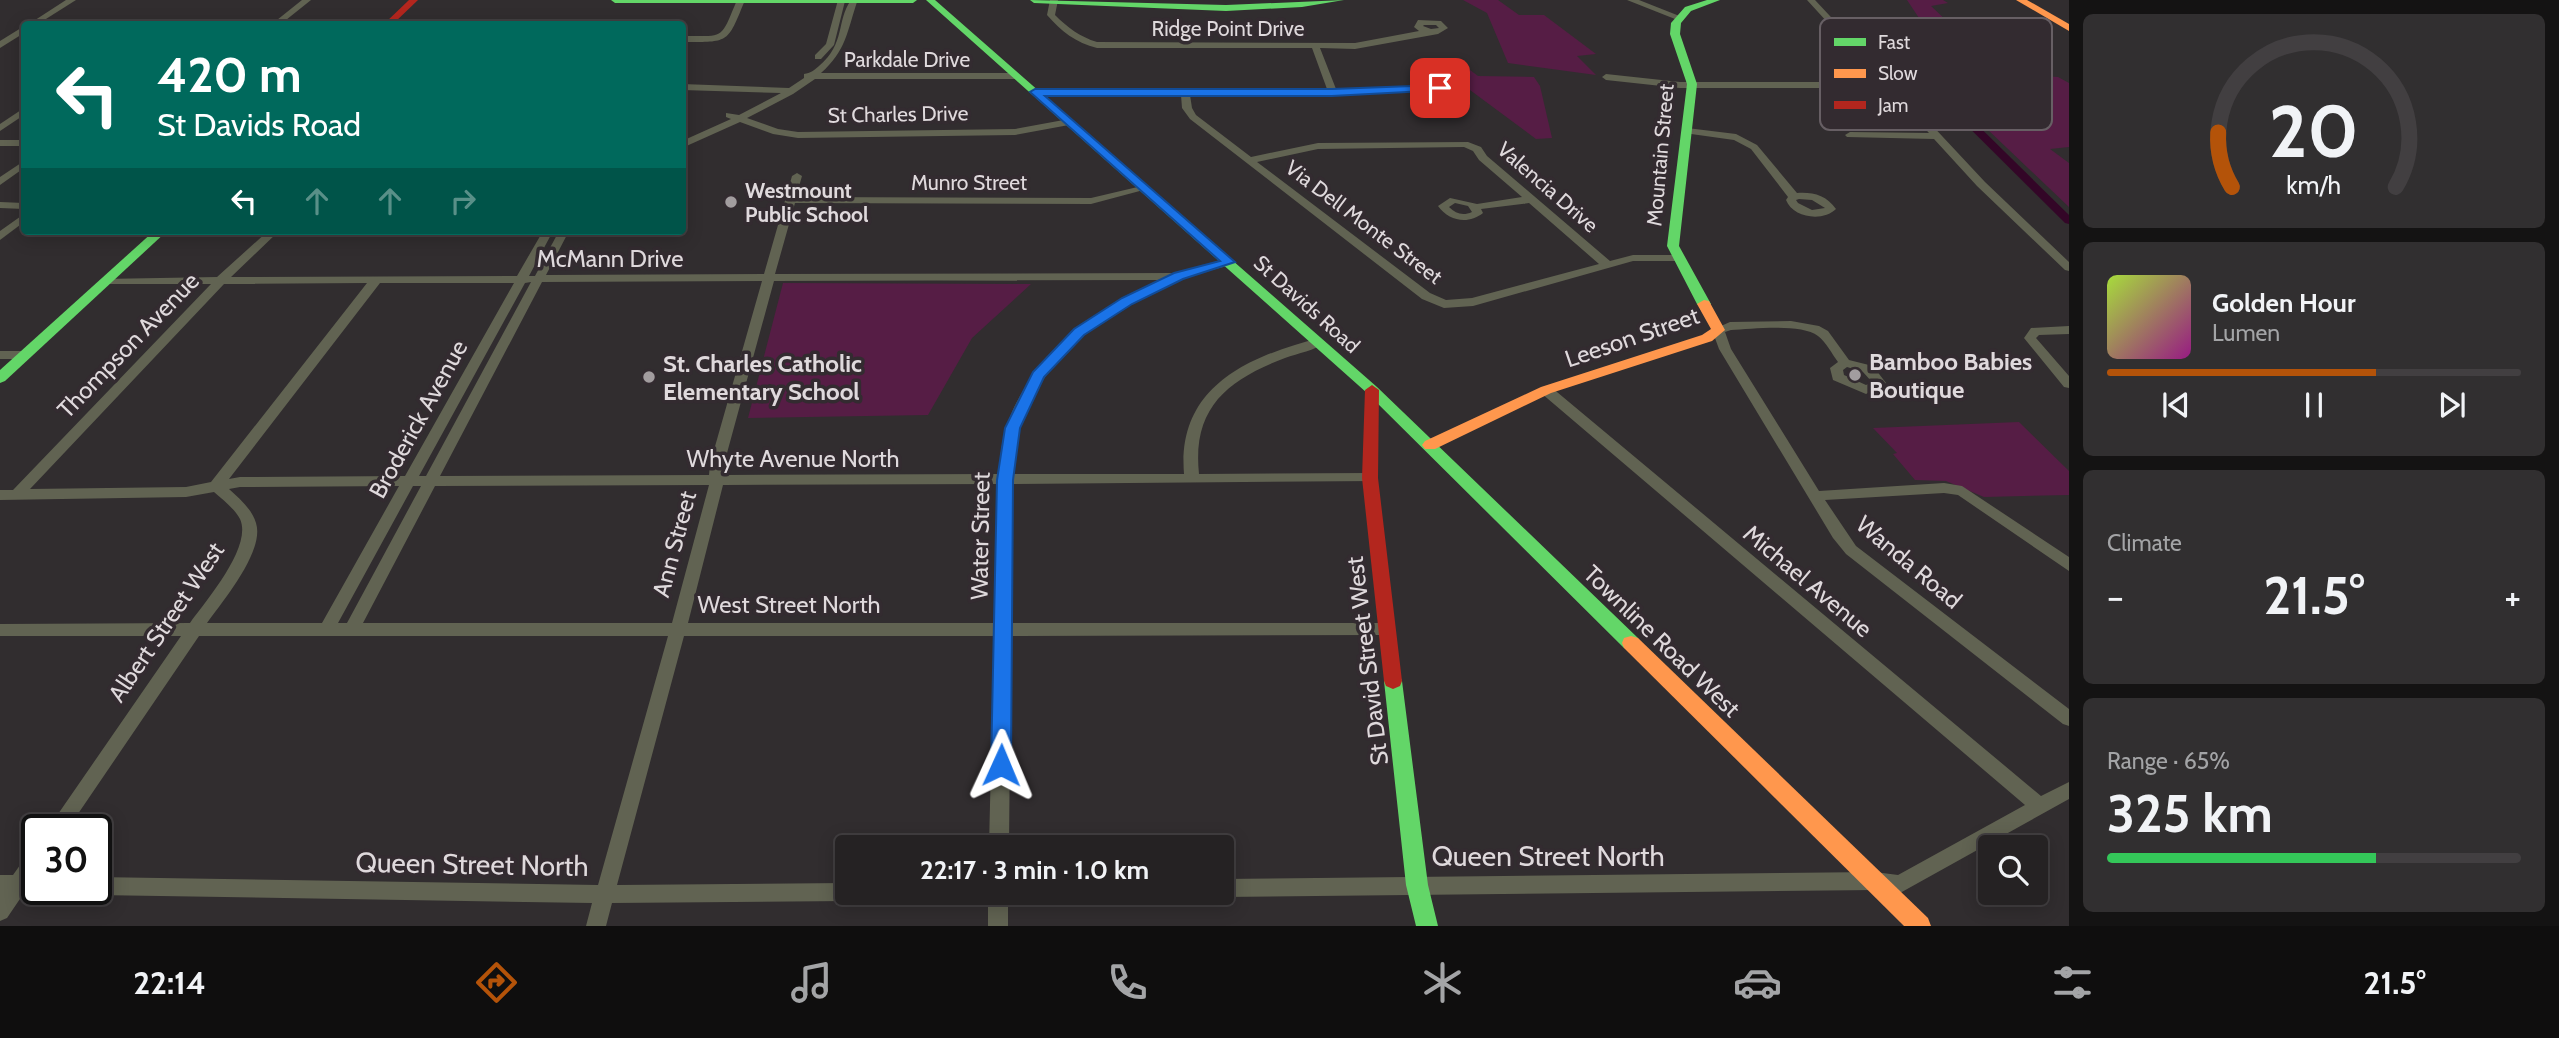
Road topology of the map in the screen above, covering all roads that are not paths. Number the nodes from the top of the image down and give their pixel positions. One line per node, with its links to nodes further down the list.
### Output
1 (72, 0): 22 (street)
2 (307, 0): 23 (street)
3 (414, 0): 24 (street)
4 (615, 0): 5 (street)
5 (741, 0): 16 (street); 29 (street)
6 (913, 0): 16 (street)
7 (930, 0): 34 (street, St Davids Road)
8 (1034, 0): 15 (street)
9 (1340, 0): 17 (street)
10 (1631, 0): 18 (street)
11 (1716, 0): 18 (street)
12 (1811, 0): 19 (street)
13 (2020, 0): 20 (street)
14 (2033, 0): 25 (street)
15 (1054, 1): 17 (street); 31 (street, Ridge Point Drive)
16 (847, 2): 32 (street); 33 (street)
17 (1131, 2)
18 (1678, 17): 36 (street, Mountain Street)
19 (1827, 18)
20 (2050, 18)
21 (2052, 19): 26 (street)
22 (38, 21)
23 (280, 21)
24 (391, 21)
25 (2069, 22)
26 (2069, 29)
27 (1427, 32): 31 (street, Ridge Point Drive)
28 (20, 35): 30 (street)
29 (686, 39)
30 (0, 45)
31 (1315, 46): 43 (street)
32 (798, 75): 33 (street, Parkdale Drive); 40 (street)
33 (810, 76): 34 (street, Parkdale Drive); 41 (street)
34 (1016, 76): 42 (street, St Davids Road)
35 (1606, 77): 36 (street)
36 (1692, 84): 37 (street); 50 (street, Mountain Street)
37 (1820, 85)
38 (686, 87): 40 (street)
39 (1440, 88): 43 (street)
40 (780, 89): 41 (street); 46 (street)
41 (791, 91): 46 (street)
42 (1035, 92): 44 (street); 47 (street, St Davids Road)
43 (1332, 92): 44 (street)
44 (1185, 93): 57 (street, Via Dell Monte Street)
45 (21, 113): 48 (street)
46 (734, 116): 47 (street, St Charles Drive); 51 (street); 56 (street)
47 (1069, 122): 61 (street, St Davids Road)
48 (0, 128)
49 (1930, 130): 53 (street)
50 (1687, 131): 62 (street); 74 (street, Mountain Street)
51 (686, 134)
52 (1850, 135): 53 (street)
53 (1936, 136): 77 (street)
54 (0, 143): 55 (street)
55 (21, 143)
56 (686, 143)
57 (1250, 160): 64 (street, Valencia Drive); 76 (street, Via Dell Monte Street)
58 (21, 166): 60 (street)
59 (797, 176): 63 (street, Ann Street)
60 (0, 182)
61 (1146, 188): 63 (street, Munro Street); 75 (street, St Davids Road)
62 (1794, 197)
63 (790, 200): 79 (street, Ann Street)
64 (1532, 200): 67 (street); 76 (street, Valencia Drive)
65 (0, 205): 66 (street)
66 (21, 206)
67 (1476, 207)
68 (21, 220): 73 (street)
69 (157, 235): 85 (street)
70 (270, 235): 83 (street, Thompson Avenue)
71 (546, 235): 80 (street, Broderick Avenue)
72 (562, 235): 81 (street, Broderick Avenue)
73 (0, 237)
74 (1677, 258): 76 (street, Via Dell Monte Street); 87 (street, Mountain Street)
75 (1229, 262): 78 (street, Water Street); 89 (street, St Davids Road)
76 (1609, 266)
77 (2069, 268)
78 (1178, 276): 82 (street, McMann Drive); 86 (street, Water Street)
79 (769, 278): 81 (street, McMann Drive); 82 (street, McMann Drive); 103 (street, Ann Street)
80 (522, 279): 81 (street, McMann Drive); 84 (street, McMann Drive); 100 (street, Broderick Avenue)
81 (537, 279): 101 (street, Broderick Avenue)
82 (1114, 279): 86 (street)
83 (221, 280): 84 (street, McMann Drive); 85 (street, McMann Drive); 105 (street, Thompson Avenue)
84 (376, 280): 104 (street)
85 (106, 281): 91 (street)
86 (1127, 301): 102 (street, Water Street)
87 (1718, 330): 92 (street, Leeson Street); 96 (street, Leeson Street); 107 (street, Wanda Road)
88 (2069, 330): 94 (street)
89 (1319, 342): 95 (street, St Davids Road); 99 (street)
90 (0, 355): 91 (street)
91 (25, 355): 93 (street)
92 (1845, 363)
93 (0, 378)
94 (2069, 384)
95 (1372, 390): 97 (street, Townline Road West); 98 (street, St David Street West)
96 (1546, 390): 97 (street, Leeson Street); 118 (street, Michael Avenue)
97 (1430, 445): 121 (street, Townline Road West)
98 (1370, 478): 99 (street, Whyte Avenue North); 109 (street, St David Street West)
99 (1192, 479): 102 (street, Whyte Avenue North)
100 (410, 480): 101 (street, Whyte Avenue North); 104 (street, Whyte Avenue North); 110 (street, Broderick Avenue)
101 (430, 480): 103 (street, Whyte Avenue North); 111 (street, Broderick Avenue)
102 (1005, 480): 103 (street, Whyte Avenue North); 113 (street, Water Street)
103 (716, 481): 112 (street, Ann Street)
104 (216, 486): 105 (street, Whyte Avenue North); 115 (street, Albert Street West)
105 (18, 494): 106 (street, Whyte Avenue North)
106 (0, 495)
107 (1814, 496): 108 (street); 116 (street, Wanda Road)
108 (2069, 565)
109 (1385, 628): 113 (street, West Street North); 123 (street, St David Street West)
110 (327, 629): 111 (street, West Street North); 115 (street, West Street North)
111 (352, 629): 112 (street, West Street North)
112 (678, 629): 113 (street, West Street North); 127 (street, Ann Street)
113 (1004, 629): 120 (street, Water Street)
114 (0, 630): 115 (street, West Street North)
115 (193, 631): 119 (street, Albert Street West)
116 (2069, 719)
117 (2069, 790): 118 (street, Queen Street North)
118 (2041, 807): 121 (street, Queen Street North)
119 (67, 814)
120 (999, 835)
121 (1875, 881): 123 (street, Queen Street North); 133 (street, Townline Road West)
122 (18, 884): 129 (street)
123 (1417, 885): 125 (street, Queen Street North); 132 (street, St David Street West)
124 (112, 886): 127 (street, Queen Street North)
125 (1234, 888)
126 (835, 892): 127 (street, Queen Street North)
127 (605, 894): 130 (street, Ann Street)
128 (998, 905): 131 (street)
129 (0, 911)
130 (596, 926)
131 (998, 926)
132 (1427, 926)
133 (1920, 926)

